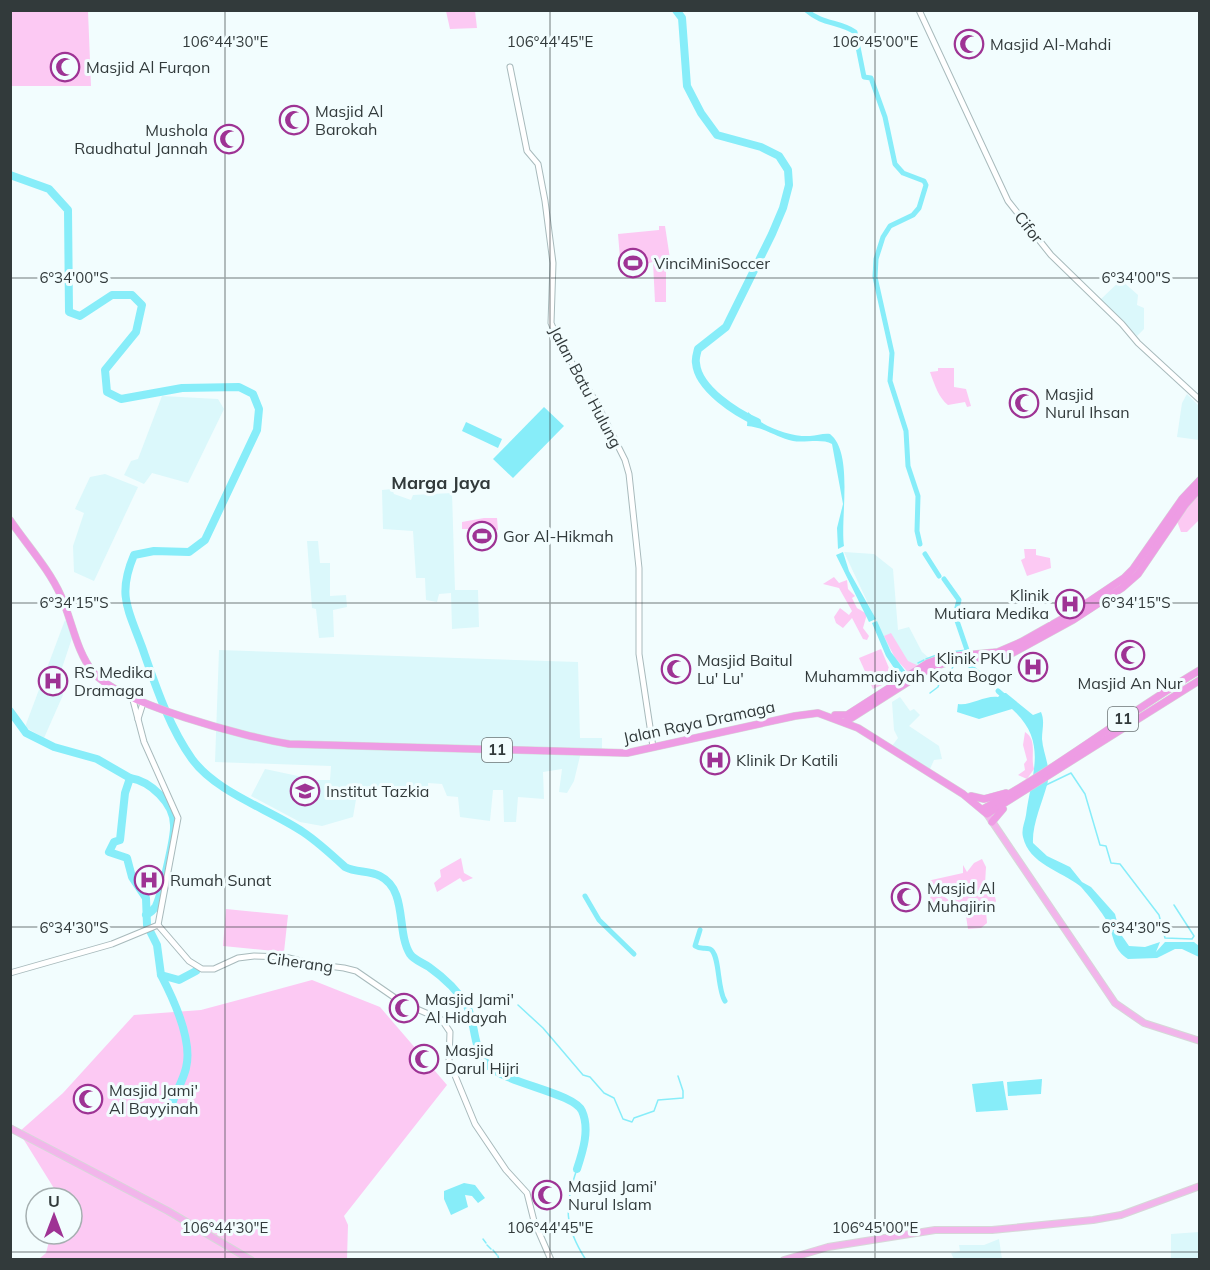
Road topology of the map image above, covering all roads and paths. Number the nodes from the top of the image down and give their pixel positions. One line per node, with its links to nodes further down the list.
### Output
1 (919, 10): 3 (street, Cifor)
2 (510, 67): 18 (street, Jalan Batu Hulung)
3 (1200, 400)
4 (1200, 480): 7 (highway, 11)
5 (1200, 488): 7 (highway, 11)
6 (10, 520): 11 (highway, 11)
7 (1023, 645): 10 (highway, 11)
8 (1200, 670): 19 (highway, 11)
9 (1200, 680): 19 (highway, 11)
10 (902, 684): 13 (highway, 11); 14 (highway, 11)
11 (133, 700): 12 (highway, 11); 15 (street)
12 (145, 704): 15 (street); 18 (highway, Jalan Raya Dramaga / 11)
13 (818, 713): 16 (highway, Jalan Raya Dramaga / 11); 18 (highway, Jalan Raya Dramaga / 11)
14 (860, 713): 16 (highway, 11); 17 (highway)
15 (137, 720): 25 (street)
16 (845, 722): 17 (highway, Jalan Raya Dramaga / 11)
17 (858, 728): 22 (highway, Jalan Raya Dramaga / 11)
18 (653, 747)
19 (1058, 768): 20 (highway, 11)
20 (1025, 790): 21 (highway); 23 (highway); 24 (highway)
21 (1011, 793): 22 (highway); 23 (highway)
22 (963, 794): 23 (highway, Jalan Raya Dramaga / 11)
23 (985, 812): 24 (main road, 11)
24 (992, 822): 27 (main road, 11)
25 (158, 925): 26 (street); 31 (street, Ciherang)
26 (10, 973)
27 (1200, 1041)
28 (10, 1128): 30 (main road)
29 (1200, 1186): 32 (main road)
30 (251, 1260)
31 (552, 1260)
32 (784, 1260)

